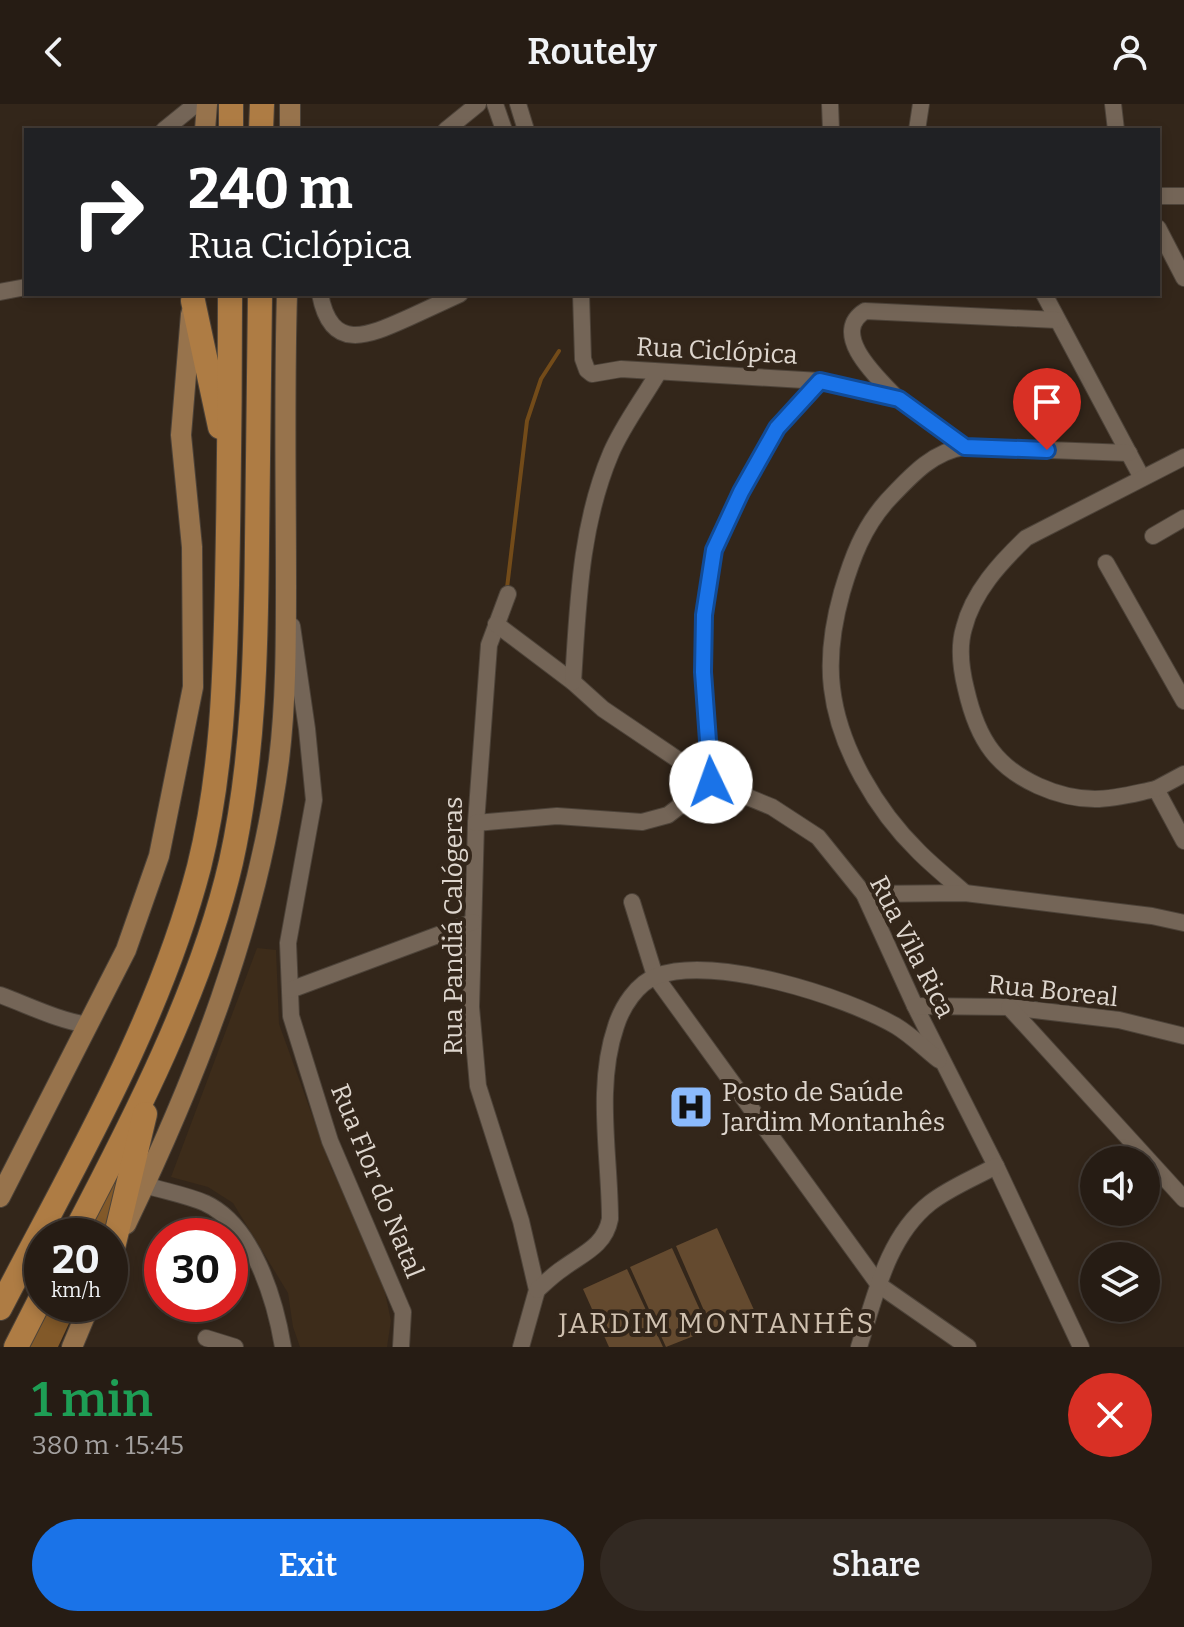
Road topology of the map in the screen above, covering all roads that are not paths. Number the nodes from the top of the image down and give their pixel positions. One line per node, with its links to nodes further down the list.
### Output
1 (196, 104): 12 (street)
2 (207, 104): 13 (main road)
3 (231, 104): 14 (highway)
4 (262, 104): 15 (highway)
5 (290, 104): 16 (main road)
6 (478, 104): 17 (street)
7 (495, 104): 18 (street)
8 (518, 104): 19 (street)
9 (830, 104): 20 (street)
10 (921, 104): 21 (street)
11 (1113, 104): 22 (street)
12 (166, 128)
13 (205, 128)
14 (231, 128)
15 (261, 128)
16 (290, 128)
17 (448, 128)
18 (503, 128)
19 (525, 128)
20 (831, 128)
21 (917, 128)
22 (1116, 128)
23 (1160, 196): 24 (street)
24 (1184, 196)
25 (1160, 232): 26 (street)
26 (1184, 278)
27 (24, 287): 28 (street)
28 (0, 292)
29 (230, 296): 44 (highway)
30 (260, 296): 71 (highway)
31 (287, 296): 50 (main road)
32 (320, 296): 33 (street)
33 (456, 296)
34 (581, 296): 38 (street, Rua Ciclópica)
35 (1045, 296): 37 (street)
36 (193, 297): 44 (highway); 69 (main road)
37 (1057, 320): 40 (street); 42 (street)
38 (658, 373): 39 (street, Rua Ciclópica); 52 (street)
39 (820, 381): 40 (street, Rua Ciclópica); 55 (street)
40 (899, 399): 41 (street, Rua Ciclópica)
41 (965, 447): 42 (street); 59 (street)
42 (1129, 453): 45 (street)
43 (1184, 457): 45 (street)
44 (230, 471): 82 (highway)
45 (1142, 478): 56 (street)
46 (1184, 518): 47 (street)
47 (1153, 536)
48 (1106, 563): 53 (street)
49 (508, 594): 51 (street, Rua Pandiá Calógeras)
50 (286, 608): 65 (street, Rua Flor do Natal); 74 (main road)
51 (496, 624): 52 (street, Rua Vila Rica); 57 (street, Rua Pandiá Calógeras)
52 (573, 682): 55 (street, Rua Vila Rica)
53 (1184, 701)
54 (1184, 774): 56 (street)
55 (711, 782): 57 (street); 60 (street, Rua Vila Rica)
56 (1156, 789): 58 (street)
57 (476, 823): 62 (street, Rua Pandiá Calógeras)
58 (1184, 841)
59 (965, 893): 60 (street); 63 (street)
60 (864, 894): 67 (street, Rua Vila Rica)
61 (632, 902): 64 (street)
62 (473, 922): 65 (street); 81 (street, Rua Pandiá Calógeras)
63 (1184, 923)
64 (655, 976): 72 (street); 80 (street); 81 (street)
65 (290, 990): 90 (street, Rua Flor do Natal)
66 (0, 995): 69 (street)
67 (915, 1006): 68 (street, Rua Boreal); 72 (street, Rua Vila Rica)
68 (1009, 1007): 70 (street, Rua Boreal); 76 (street)
69 (88, 1025): 75 (main road)
70 (1184, 1036)
71 (157, 1066): 77 (highway); 78 (highway)
72 (945, 1066): 73 (street, Rua Vila Rica)
73 (996, 1166): 80 (street); 94 (street, Rua Vila Rica)
74 (145, 1185): 79 (main road); 89 (street)
75 (0, 1197)
76 (1184, 1199)
77 (82, 1218)
78 (119, 1218)
79 (128, 1219)
80 (879, 1285): 92 (street); 93 (street)
81 (537, 1290): 91 (street, Rua Pandiá Calógeras)
82 (0, 1308)
83 (29, 1322): 86 (highway)
84 (82, 1322): 87 (main road)
85 (206, 1338): 88 (street)
86 (16, 1347)
87 (72, 1347)
88 (235, 1347)
89 (283, 1347)
90 (401, 1347)
91 (521, 1347)
92 (859, 1347)
93 (968, 1347)
94 (1081, 1347)

